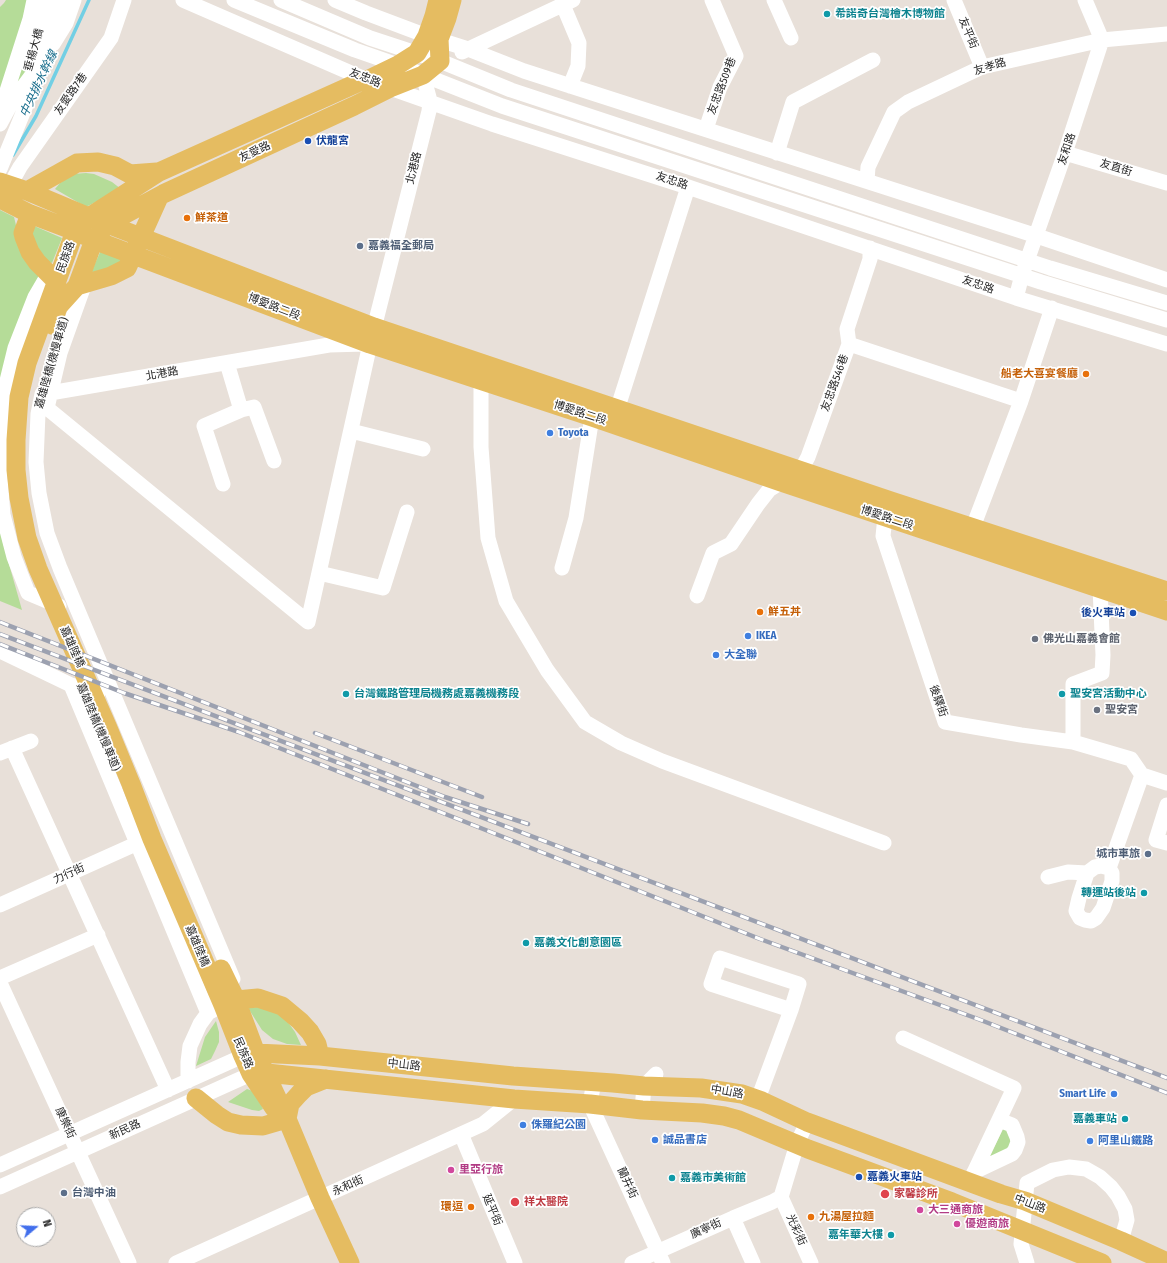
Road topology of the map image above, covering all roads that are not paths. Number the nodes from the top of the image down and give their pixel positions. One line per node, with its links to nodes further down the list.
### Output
1 (25, 0): 30 (street)
2 (34, 0): 34 (street, 垂楊大橋)
3 (48, 0): 37 (street, 垂楊大橋)
4 (59, 0): 43 (street)
5 (74, 0): 35 (street)
6 (124, 0): 43 (street, 友愛路7巷)
7 (183, 0): 29 (street, 友忠路)
8 (234, 0): 26 (street, 友忠路)
9 (280, 0): 23 (street)
10 (335, 0): 19 (street)
11 (438, 0): 19 (main road)
12 (452, 0): 19 (main road)
13 (712, 0): 36 (street, 友忠路509巷)
14 (774, 0): 20 (street)
15 (954, 0): 27 (street, 友平街)
16 (1085, 0): 21 (street)
17 (568, 2): 22 (street); 31 (street)
18 (1167, 34): 21 (street, 友孝路)
19 (433, 38): 22 (street); 23 (main road); 25 (main road)
20 (791, 38)
21 (1102, 40): 27 (street, 友孝路); 39 (street, 友和路)
22 (468, 49): 25 (street); 31 (street)
23 (417, 53): 25 (street); 26 (main road)
24 (873, 60): 38 (street)
25 (440, 61): 28 (main road); 54 (street)
26 (398, 65): 28 (street, 友忠路); 29 (main road, 友愛路)
27 (982, 67): 41 (street, 友孝路)
28 (423, 75): 32 (main road, 友愛路); 33 (street, 北港路); 55 (street, 友忠路)
29 (367, 80): 32 (street, 友忠路); 40 (main road, 友愛路)
30 (0, 81)
31 (570, 86): 36 (street)
32 (390, 88): 33 (street, 友忠路); 45 (main road, 友愛路)
33 (430, 101): 44 (street, 友忠路); 64 (street, 北港路)
34 (0, 109)
35 (0, 124)
36 (706, 129): 38 (street)
37 (0, 144)
38 (777, 153): 41 (street)
39 (1066, 153): 42 (street, 友直街); 50 (street, 友和路)
40 (159, 172): 43 (main road); 47 (main road, 友愛路)
41 (866, 181): 50 (street)
42 (1167, 183)
43 (7, 185): 46 (main road, 博愛路二段); 47 (main road, 博愛路二段)
44 (688, 187): 53 (street, 友忠路); 73 (street)
45 (158, 197): 48 (main road, 友愛路); 52 (main road)
46 (30, 214): 49 (main road, 博愛路二段); 56 (main road)
47 (89, 217): 48 (main road, 博愛路二段); 49 (main road, 民族路)
48 (107, 224): 51 (main road, 友愛路); 52 (main road, 博愛路二段)
49 (75, 231): 51 (main road, 博愛路二段); 56 (main road, 民族路)
50 (1037, 236): 54 (street, 友和路); 57 (street)
51 (94, 240): 52 (main road, 博愛路二段); 58 (main road, 民族路)
52 (138, 246): 58 (main road); 64 (main road, 博愛路二段)
53 (870, 248): 59 (street, 友忠路); 65 (street, 友忠路546巷)
54 (1028, 260): 55 (street, 友和路); 60 (street)
55 (1022, 275): 59 (street, 友和路); 63 (street, 友忠路)
56 (53, 277): 61 (main road, 民族路); 69 (street)
57 (1167, 280)
58 (81, 285): 61 (main road, 民族路); 70 (street)
59 (1016, 298): 62 (street, 友忠路)
60 (1167, 303)
61 (55, 304): 108 (main road, 嘉雄陸橋)
62 (1052, 308): 66 (street, 友忠路); 71 (street)
63 (1167, 320)
64 (372, 335): 67 (street, 北港路); 68 (main road, 博愛路二段); 73 (main road, 博愛路二段); 75 (street, 北港路)
65 (849, 344): 71 (street); 78 (street, 友忠路546巷)
66 (1167, 344)
67 (227, 363): 70 (street, 北港路); 72 (street)
68 (481, 381): 74 (main road, 博愛路二段); 99 (street)
69 (2, 391): 70 (street)
70 (48, 401): 85 (street, 北港路)
71 (1021, 401): 83 (street)
72 (241, 410): 77 (street); 80 (street)
73 (617, 410): 78 (main road, 博愛路二段)
74 (592, 417): 79 (main road, 博愛路二段); 84 (street)
75 (351, 431): 76 (street); 85 (street, 北港路)
76 (423, 449)
77 (274, 461)
78 (801, 470): 79 (street); 81 (main road, 博愛路二段)
79 (781, 482): 81 (main road, 博愛路二段); 88 (street)
80 (223, 484)
81 (888, 509): 83 (main road, 博愛路二段); 86 (main road, 博愛路二段); 93 (street, 後驛街)
82 (407, 512): 85 (street)
83 (973, 527): 87 (main road, 博愛路二段)
84 (562, 568)
85 (319, 573)
86 (1100, 588): 89 (main road, 博愛路二段); 93 (street)
87 (1167, 590)
88 (697, 596)
89 (1167, 611)
90 (0, 651): 91 (street)
91 (71, 685): 98 (street); 110 (street)
92 (31, 741): 94 (street)
93 (1073, 742): 95 (street, 後驛街)
94 (6, 750): 103 (street)
95 (1142, 775): 96 (street); 101 (street)
96 (1167, 783)
97 (1167, 805): 100 (street)
98 (138, 843): 103 (street, 力行街); 110 (street)
99 (884, 843)
100 (1167, 844)
101 (1110, 868): 102 (street); 102 (street)
102 (1087, 872): 104 (street)
103 (70, 873): 105 (street, 力行街); 106 (street)
104 (1048, 877)
105 (0, 905)
106 (98, 935): 107 (street); 121 (street)
107 (0, 978)
108 (219, 981): 110 (main road, 民族路)
109 (0, 983): 130 (street, 康樂街)
110 (228, 1004): 113 (main road, 民族路); 114 (main road); 118 (street)
111 (791, 1010): 111 (street); 124 (street)
112 (903, 1038): 128 (street)
113 (250, 1054): 114 (main road, 中山路); 115 (main road, 民族路); 118 (street, 新民路)
114 (320, 1056): 116 (main road, 中山路)
115 (259, 1073): 117 (main road, 中山路); 122 (street, 新民路); 127 (main road, 民族路)
116 (521, 1077): 120 (main road, 中山路); 123 (main road)
117 (326, 1079): 123 (main road, 中山路); 127 (main road)
118 (188, 1080): 121 (street, 新民路)
119 (650, 1080): 120 (main road, 中山路); 124 (main road, 中山路); 126 (street)
120 (594, 1081): 125 (street)
121 (168, 1090): 130 (street, 新民路)
122 (196, 1098): 127 (main road); 133 (street, 新民路)
123 (514, 1098): 125 (main road, 中山路); 131 (street, 永和街)
124 (758, 1099): 129 (main road, 中山路)
125 (590, 1104): 126 (main road, 中山路); 143 (street, 蘭井街)
126 (642, 1110): 132 (main road, 中山路)
127 (287, 1119): 138 (main road, 民族路)
128 (999, 1120): 135 (street); 135 (street)
129 (807, 1122): 132 (street); 135 (main road, 中山路)
130 (70, 1134): 133 (street, 康樂街); 134 (street, 新民路)
131 (461, 1134): 138 (street, 永和街); 149 (street, 延平街)
132 (797, 1144): 137 (street); 141 (main road, 中山路)
133 (78, 1152): 136 (street, 新民路); 146 (street, 康樂街)
134 (0, 1165)
135 (972, 1177): 139 (main road, 中山路)
136 (0, 1187)
137 (781, 1197): 140 (street, 廣寧街); 152 (street, 光彩街)
138 (320, 1198): 147 (street, 永和街); 148 (main road, 民族路)
139 (1025, 1201): 141 (street); 142 (main road, 中山路); 142 (street)
140 (733, 1218): 143 (street, 廣寧街); 151 (street)
141 (1023, 1231): 144 (main road, 中山路); 153 (street)
142 (1122, 1241): 145 (main road, 中山路)
143 (660, 1257): 150 (street, 廣寧街)
144 (1087, 1261)
145 (1167, 1262)
146 (129, 1263)
147 (176, 1263)
148 (350, 1263)
149 (515, 1263)
150 (632, 1263)
151 (753, 1263)
152 (811, 1263)
153 (1027, 1263)

